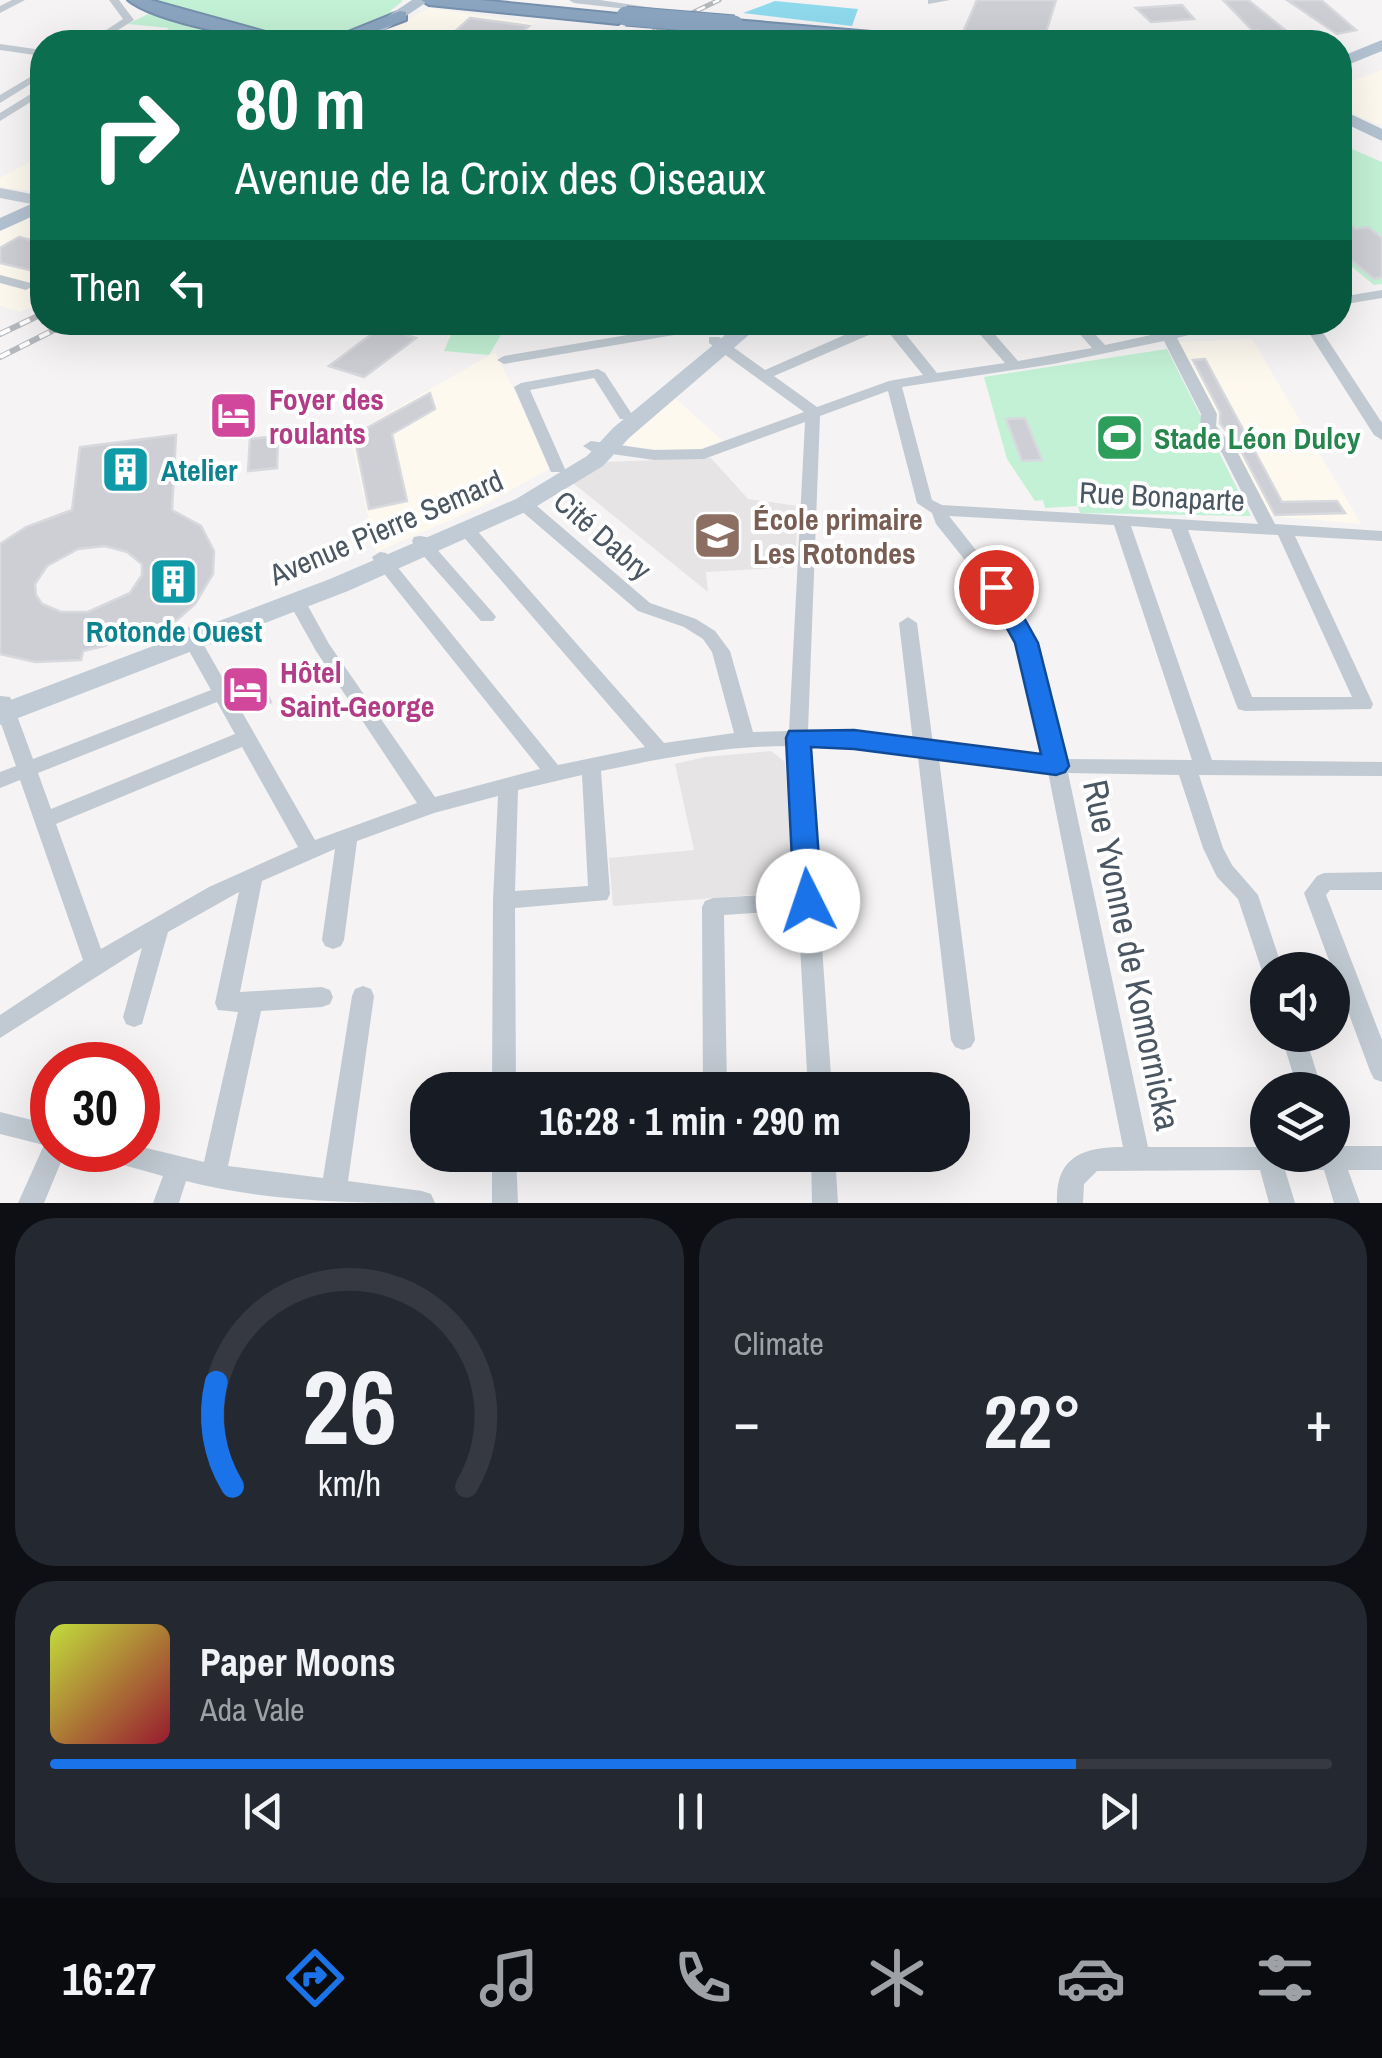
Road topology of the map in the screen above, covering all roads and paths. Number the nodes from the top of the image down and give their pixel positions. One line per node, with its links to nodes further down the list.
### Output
1 (20, 0): 9 (street)
2 (114, 0): 14 (street)
3 (133, 0): 15 (highway); 16 (highway)
4 (428, 0): 11 (main road); 12 (highway)
5 (462, 0): 12 (highway)
6 (574, 0): 10 (street)
7 (946, 0): 8 (street)
8 (932, 2)
9 (0, 10)
10 (662, 10)
11 (400, 16): 17 (highway); 18 (main road)
12 (622, 18): 13 (highway, bridge)
13 (728, 27): 19 (highway); 20 (highway)
14 (113, 30)
15 (230, 30)
16 (241, 30)
17 (363, 30)
18 (376, 30)
19 (757, 30)
20 (768, 30)
21 (1382, 41): 24 (main road)
22 (0, 48): 23 (street)
23 (30, 52)
24 (1352, 52)
25 (1382, 56): 26 (main road)
26 (1352, 68)
27 (30, 85): 29 (street)
28 (30, 98): 30 (street)
29 (0, 100)
30 (0, 118)
31 (1352, 123): 32 (main road)
32 (1382, 136)
33 (1352, 141): 34 (main road)
34 (1382, 152)
35 (0, 193): 36 (main road)
36 (30, 198)
37 (30, 206): 38 (main road)
38 (0, 225)
39 (0, 279): 40 (street)
40 (26, 286)
41 (1376, 295): 42 (street)
42 (1382, 311)
43 (651, 335): 55 (street)
44 (729, 335): 61 (main road, Avenue Pierre Semard)
45 (730, 335): 63 (main road, Avenue Pierre Semard)
46 (734, 335): 57 (street)
47 (858, 335): 57 (street)
48 (898, 335): 58 (street)
49 (988, 335): 56 (street)
50 (1089, 335): 54 (street)
51 (1174, 335): 53 (street)
52 (1317, 335): 62 (street)
53 (1169, 338): 54 (street); 70 (street)
54 (1103, 350): 56 (street)
55 (504, 360)
56 (1015, 366): 58 (street)
57 (767, 374): 60 (street)
58 (932, 377): 59 (street)
59 (894, 384): 60 (street); 66 (street, Rue Yvonne de Komornicka)
60 (813, 411): 63 (street); 81 (street)
61 (624, 416): 63 (main road, Avenue Pierre Semard); 64 (street)
62 (1382, 434)
63 (598, 447): 64 (main road, Avenue Pierre Semard); 65 (main road, Avenue Pierre Semard)
64 (556, 469): 72 (main road, Avenue Pierre Semard)
65 (524, 504): 69 (main road, Avenue Pierre Semard); 82 (street, Cité Dabry)
66 (939, 510): 67 (street, Rue Bonaparte); 87 (street, Rue Yvonne de Komornicka)
67 (1121, 522): 68 (street, Rue Bonaparte); 85 (street)
68 (1178, 525): 70 (street, Rue Bonaparte); 70 (street)
69 (467, 530): 72 (main road, Avenue Pierre Semard); 84 (street)
70 (1277, 530): 71 (street, Rue Bonaparte)
71 (1382, 536)
72 (423, 545): 73 (main road, Avenue Pierre Semard); 75 (street)
73 (383, 561): 74 (main road, Avenue Pierre Semard); 77 (main road, Avenue Pierre Semard); 90 (street)
74 (297, 601): 77 (main road, Avenue Pierre Semard); 93 (street)
75 (487, 617)
76 (908, 624): 83 (street)
77 (190, 638): 78 (street); 79 (main road, Avenue Pierre Semard)
78 (219, 694): 80 (street); 88 (street)
79 (2, 708): 88 (street)
80 (245, 738): 94 (street); 96 (street)
81 (798, 738): 82 (street); 83 (street); 100 (street)
82 (744, 739): 84 (street)
83 (925, 750): 87 (street); 110 (street)
84 (660, 751): 86 (street)
85 (1195, 765): 87 (street); 89 (street); 103 (street)
86 (591, 766): 90 (street); 99 (street)
87 (1056, 766): 119 (street, Rue Yvonne de Komornicka)
88 (28, 769): 91 (street); 94 (street)
89 (1382, 770)
90 (554, 773): 92 (street)
91 (0, 780)
92 (508, 787): 93 (street); 99 (street)
93 (430, 806): 95 (street)
94 (46, 820): 104 (street)
95 (347, 836): 96 (street); 102 (street)
96 (310, 850): 97 (street)
97 (253, 876): 101 (street); 107 (street)
98 (1382, 881): 111 (street)
99 (504, 900): 112 (street)
100 (808, 901): 113 (street); 114 (street)
101 (159, 926): 104 (street); 108 (street)
102 (334, 940)
103 (1266, 952)
104 (95, 964): 109 (street)
105 (363, 996): 129 (street)
106 (322, 997): 107 (street)
107 (252, 1001): 128 (street)
108 (134, 1017)
109 (0, 1028)
110 (963, 1040)
111 (1382, 1070)
112 (504, 1072)
113 (715, 1072)
114 (819, 1072)
115 (0, 1123): 116 (street)
116 (30, 1130)
117 (1350, 1157): 118 (street)
118 (1382, 1158)
119 (1138, 1160): 120 (street); 135 (street)
120 (1250, 1162)
121 (160, 1163): 122 (street)
122 (178, 1168): 128 (street); 131 (street)
123 (44, 1172): 130 (street)
124 (504, 1172): 133 (street)
125 (824, 1172): 134 (street)
126 (1273, 1172): 136 (street)
127 (1337, 1172): 137 (street)
128 (213, 1176): 129 (street)
129 (334, 1190): 132 (street)
130 (31, 1203)
131 (166, 1203)
132 (422, 1203)
133 (505, 1203)
134 (825, 1203)
135 (1070, 1203)
136 (1282, 1203)
137 (1347, 1203)

